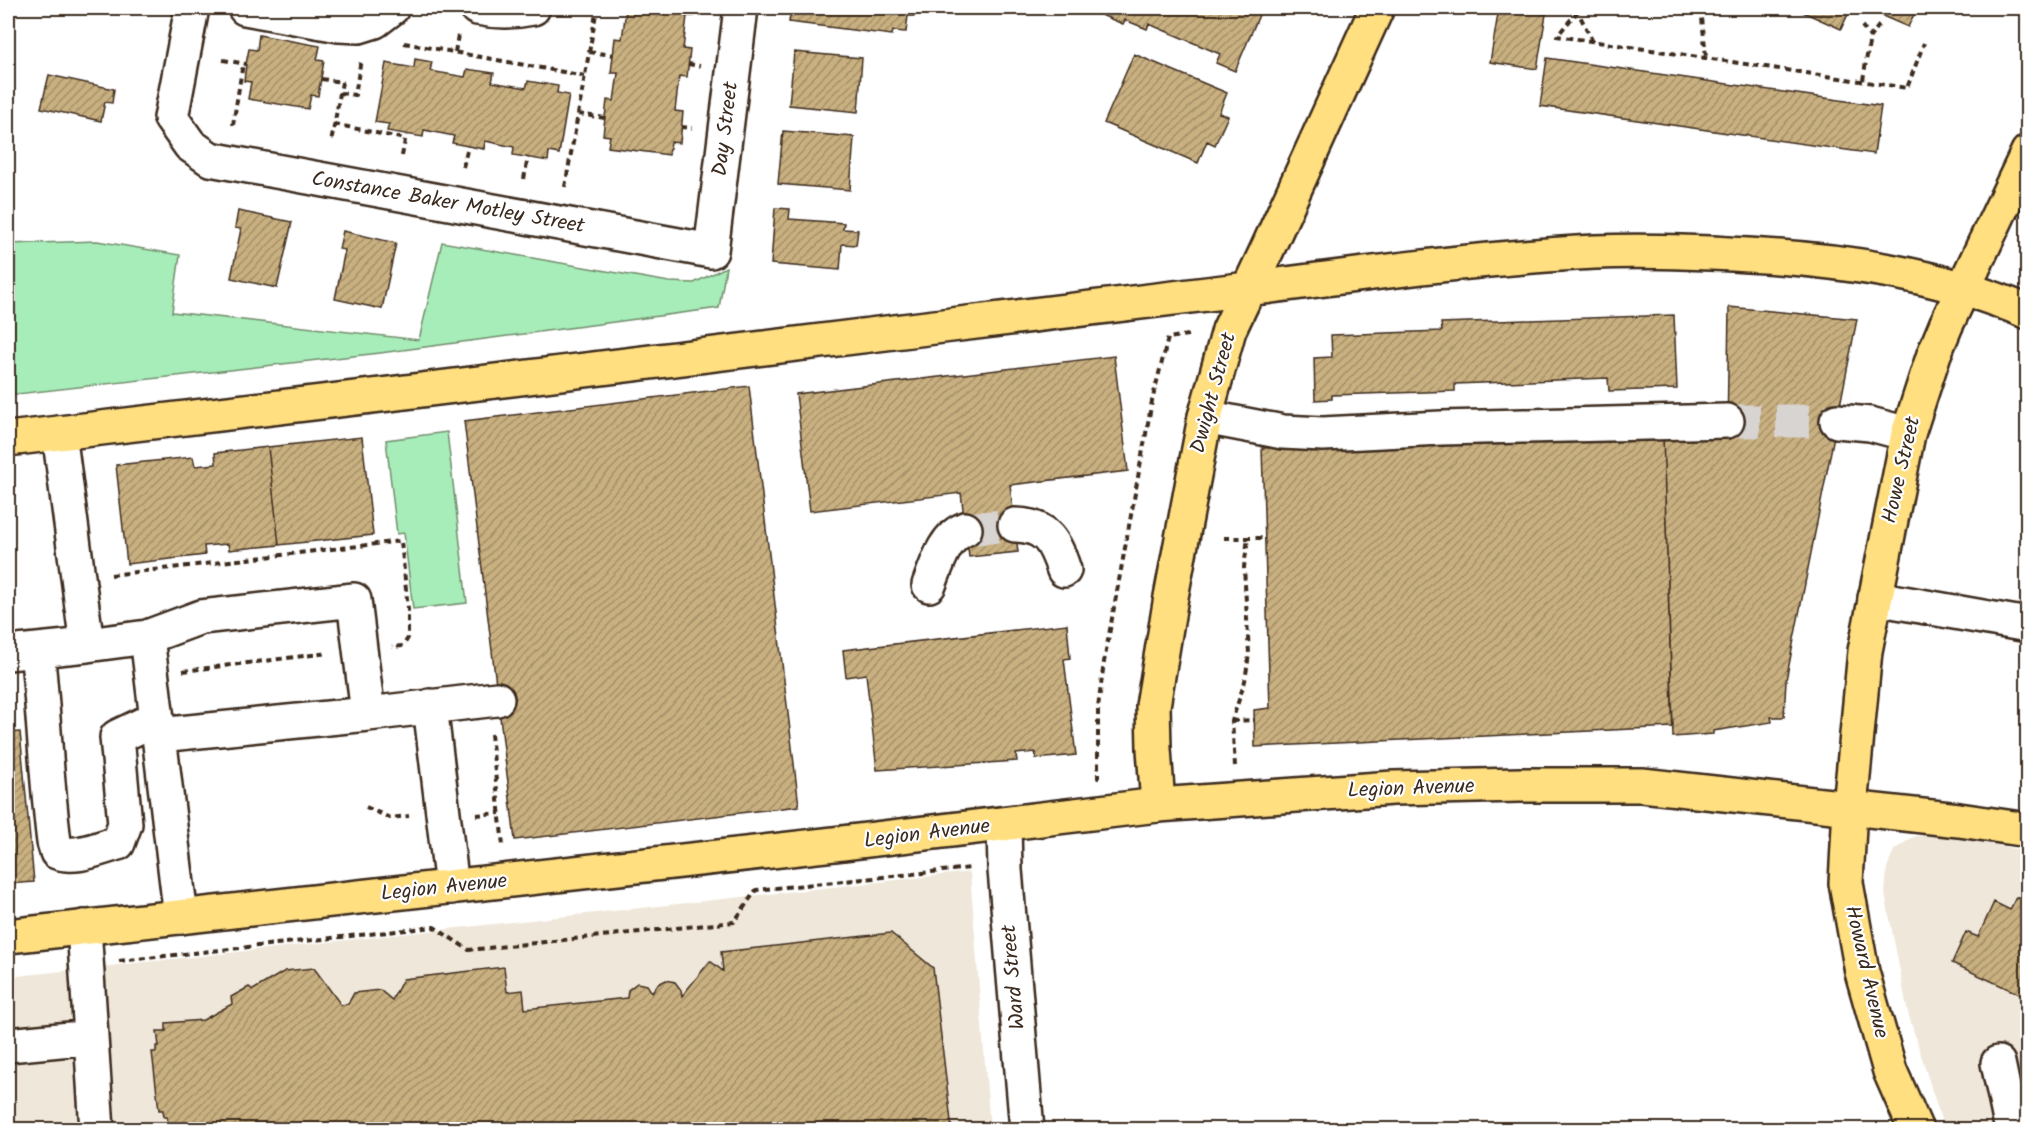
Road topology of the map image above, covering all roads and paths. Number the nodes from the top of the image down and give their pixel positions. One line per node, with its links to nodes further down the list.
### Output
1 (192, 8): 37 (street, Constance Baker Motley Street)
2 (245, 8): 14 (street)
3 (392, 8): 14 (street)
4 (477, 8): 5 (street)
5 (532, 8)
6 (597, 8): 17 (path)
7 (741, 8): 37 (street, Day Street)
8 (1377, 8): 39 (main road, Dwight Street)
9 (1701, 8): 19 (path)
10 (1577, 9): 15 (path); 15 (path)
11 (1881, 23): 13 (path)
12 (1862, 27): 13 (path)
13 (1870, 37): 23 (path)
14 (361, 40): 21 (path); 24 (path)
15 (1593, 42): 19 (path)
16 (1924, 43): 23 (path)
17 (589, 52): 18 (path); 21 (path)
18 (613, 55)
19 (1706, 57): 23 (path)
20 (223, 60): 28 (path)
21 (585, 76): 25 (path)
22 (321, 79): 24 (path)
23 (1863, 80)
24 (340, 93): 27 (path)
25 (578, 114): 26 (path); 36 (path)
26 (605, 118)
27 (334, 124): 29 (path); 32 (path)
28 (233, 125)
29 (331, 143)
30 (468, 146): 34 (path)
31 (2028, 152): 38 (main road, Howe Street)
32 (402, 156)
33 (528, 157): 35 (path)
34 (463, 167)
35 (524, 179)
36 (565, 187)
37 (711, 251)
38 (1964, 288): 39 (main road); 40 (main road); 46 (main road, Howe Street)
39 (1248, 289): 42 (main road, Dwight Street); 45 (main road)
40 (2028, 312)
41 (1188, 335): 67 (path)
42 (1205, 417): 43 (street); 68 (main road, Dwight Street)
43 (1727, 421)
44 (1837, 421): 46 (street)
45 (59, 433): 47 (main road); 58 (street)
46 (1908, 434): 55 (main road, Howe Street)
47 (8, 439)
48 (1015, 525): 53 (street)
49 (965, 529): 54 (street)
50 (1224, 538): 51 (path)
51 (1248, 538): 52 (path); 64 (path)
52 (1265, 538)
53 (1064, 570)
54 (929, 585)
55 (1875, 598): 56 (street); 69 (main road, Howe Street)
56 (2028, 625)
57 (147, 637): 58 (street); 62 (street); 65 (street)
58 (87, 645): 59 (street)
59 (22, 651): 65 (street)
60 (492, 700): 61 (street); 72 (path)
61 (430, 706): 62 (street); 74 (street)
62 (368, 714): 65 (street)
63 (1254, 720): 64 (path)
64 (1232, 721): 66 (path)
65 (158, 726): 75 (street)
66 (1235, 766)
67 (1108, 777)
68 (1158, 805): 69 (main road, Legion Avenue); 70 (main road, Legion Avenue)
69 (1850, 807): 71 (main road, Legion Avenue); 84 (main road, Howard Avenue)
70 (1004, 825): 74 (main road, Legion Avenue); 83 (street, Ward Street)
71 (2028, 830)
72 (503, 847)
73 (975, 867): 78 (path)
74 (452, 887): 75 (main road, Legion Avenue)
75 (182, 916): 76 (main road, Legion Avenue)
76 (84, 927): 77 (main road, Legion Avenue); 78 (street)
77 (8, 936)
78 (86, 964): 79 (street)
79 (91, 1037): 80 (street); 82 (street)
80 (8, 1045)
81 (1998, 1063): 85 (street)
82 (97, 1130)
83 (1027, 1130)
84 (1916, 1130)
85 (2012, 1130)

